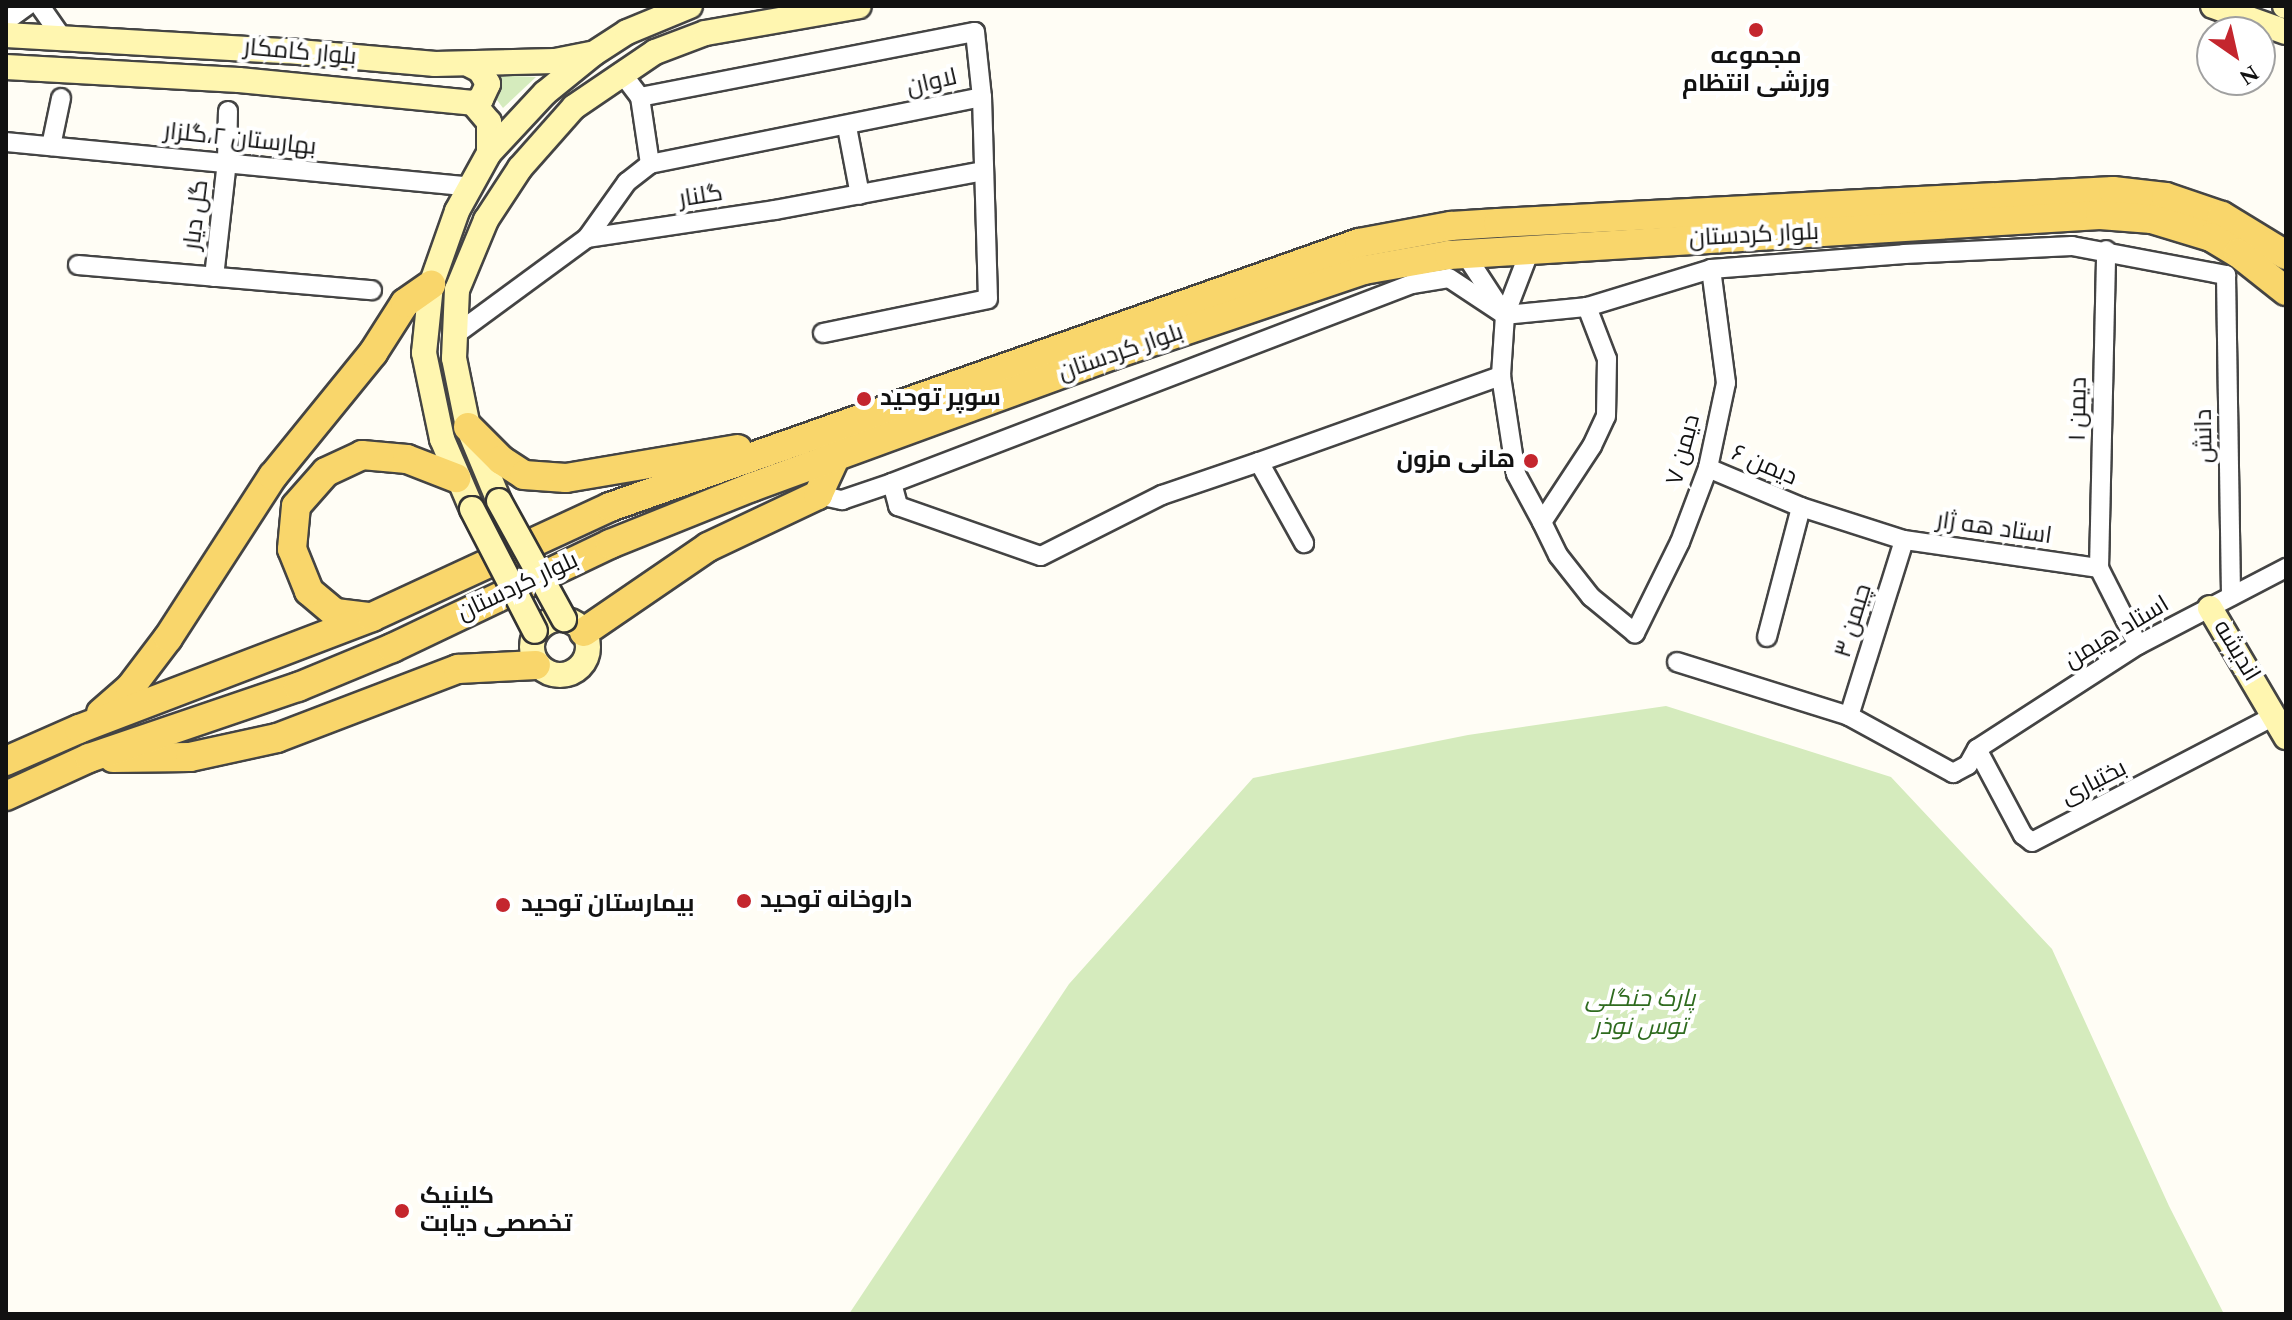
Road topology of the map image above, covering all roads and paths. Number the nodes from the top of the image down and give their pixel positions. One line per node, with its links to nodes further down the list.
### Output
1 (27, 6): 6 (street)
2 (40, 6): 9 (street)
3 (690, 6): 10 (main road)
4 (859, 6): 13 (main road)
5 (2213, 6): 7 (main road)
6 (6, 21)
7 (2286, 32)
8 (6, 35): 9 (main road, بلوار کامکار)
9 (62, 38): 11 (main road, بلوار کامکار)
10 (593, 54): 11 (main road, بلوار کامکار); 22 (main road)
11 (470, 65): 17 (main road)
12 (6, 67): 17 (main road, بلوار کامکار)
13 (621, 72): 14 (street); 42 (main road)
14 (640, 97): 15 (street, لاوان); 24 (street)
15 (982, 97): 19 (street, لاوان); 25 (street)
16 (61, 98): 21 (street)
17 (473, 103): 22 (main road)
18 (228, 111): 23 (street, گل دیار)
19 (847, 127): 24 (street, لاوان); 27 (street)
20 (6, 142): 21 (street, بهارستان ۲،گلزار)
21 (51, 146): 23 (street, بهارستان ۲،گلزار)
22 (489, 153): 26 (main road)
23 (227, 162): 26 (street, بهارستان ۲،گلزار); 35 (street, گل دیار)
24 (650, 164): 28 (street)
25 (983, 171): 27 (street, گلنار); 41 (street)
26 (470, 187): 36 (main road)
27 (860, 195): 28 (street, گلنار)
28 (587, 238): 42 (street, گلنار)
29 (1530, 250): 31 (main road, بلوار کردستان); 38 (main road, بلوار کردستان); 40 (street)
30 (2106, 250): 34 (street); 56 (street, دیمن ۱); 58 (street, دانش)
31 (1465, 254): 40 (street); 46 (main road, بلوار کردستان)
32 (2286, 255): 45 (main road, بلوار کردستان)
33 (78, 265): 35 (street)
34 (1711, 269): 39 (street); 48 (street, دیمن ۷)
35 (214, 277): 37 (street)
36 (431, 285): 49 (main road); 68 (main road)
37 (372, 290)
38 (2286, 291)
39 (1587, 307): 40 (street); 53 (street)
40 (1505, 315): 43 (street); 50 (street)
41 (823, 333)
42 (455, 335): 44 (main road)
43 (1501, 376): 47 (street); 53 (street)
44 (468, 427): 45 (main road); 60 (main road, bridge)
45 (787, 443): 59 (main road, بلوار کردستان)
46 (836, 456): 51 (main road); 71 (main road, بلوار کردستان)
47 (1259, 462): 50 (street); 55 (street)
48 (1708, 468): 52 (street, دیمن ۶); 53 (street, دیمن ۷)
49 (456, 478): 59 (main road); 61 (main road, bridge)
50 (892, 483): 51 (street)
51 (818, 495): 60 (main road)
52 (1801, 507): 54 (street, استاد هه ژار); 62 (street)
53 (1542, 522)
54 (1904, 540): 56 (street, استاد هه ژار); 66 (street, چیمن ۳)
55 (1304, 543)
56 (2099, 568): 63 (street)
57 (2286, 568): 58 (street, استاد هیمن)
58 (2220, 602): 63 (street, استاد هیمن); 67 (main road, اندیشه)
59 (372, 617): 68 (main road, بلوار کردستان)
60 (574, 626): 61 (main road); 65 (main road)
61 (535, 631): 65 (main road)
62 (1767, 637)
63 (2138, 645): 70 (street, استاد هیمن)
64 (1677, 662): 66 (street)
65 (536, 665): 71 (main road)
66 (1849, 716): 70 (street, استاد هیمن)
67 (2274, 716): 69 (main road, اندیشه); 70 (street, بختیاری)
68 (79, 729): 72 (main road, بلوار کردستان)
69 (2286, 737)
70 (1977, 749)
71 (89, 758): 73 (main road, بلوار کردستان)
72 (6, 761)
73 (6, 796)

